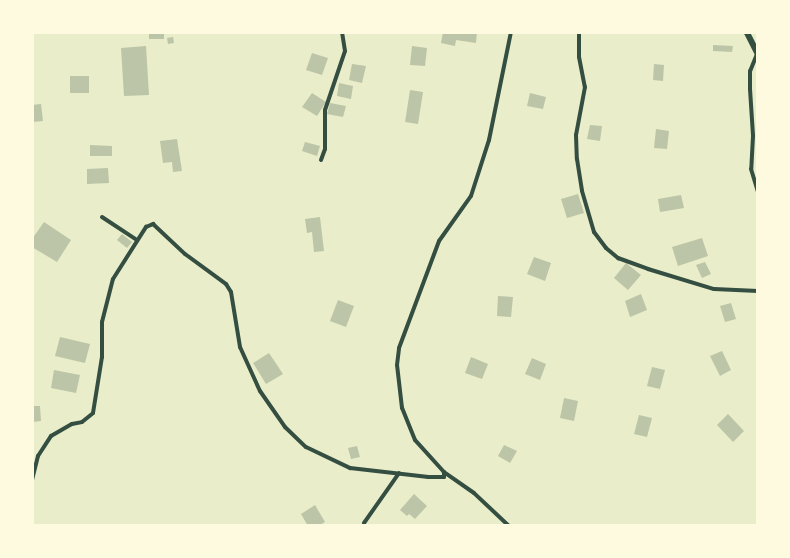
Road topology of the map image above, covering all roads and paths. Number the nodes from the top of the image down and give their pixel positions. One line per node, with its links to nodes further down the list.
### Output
1 (342, 32): 6 (street)
2 (511, 32): 11 (street)
3 (579, 32): 10 (street)
4 (747, 32): 5 (main road)
5 (757, 54): 7 (street)
6 (321, 160)
7 (758, 192)
8 (102, 217): 9 (street)
9 (137, 240): 12 (street); 13 (street)
10 (758, 292)
11 (444, 472): 12 (street); 15 (street)
12 (399, 473): 14 (street)
13 (32, 480)
14 (364, 523)
15 (509, 526)

